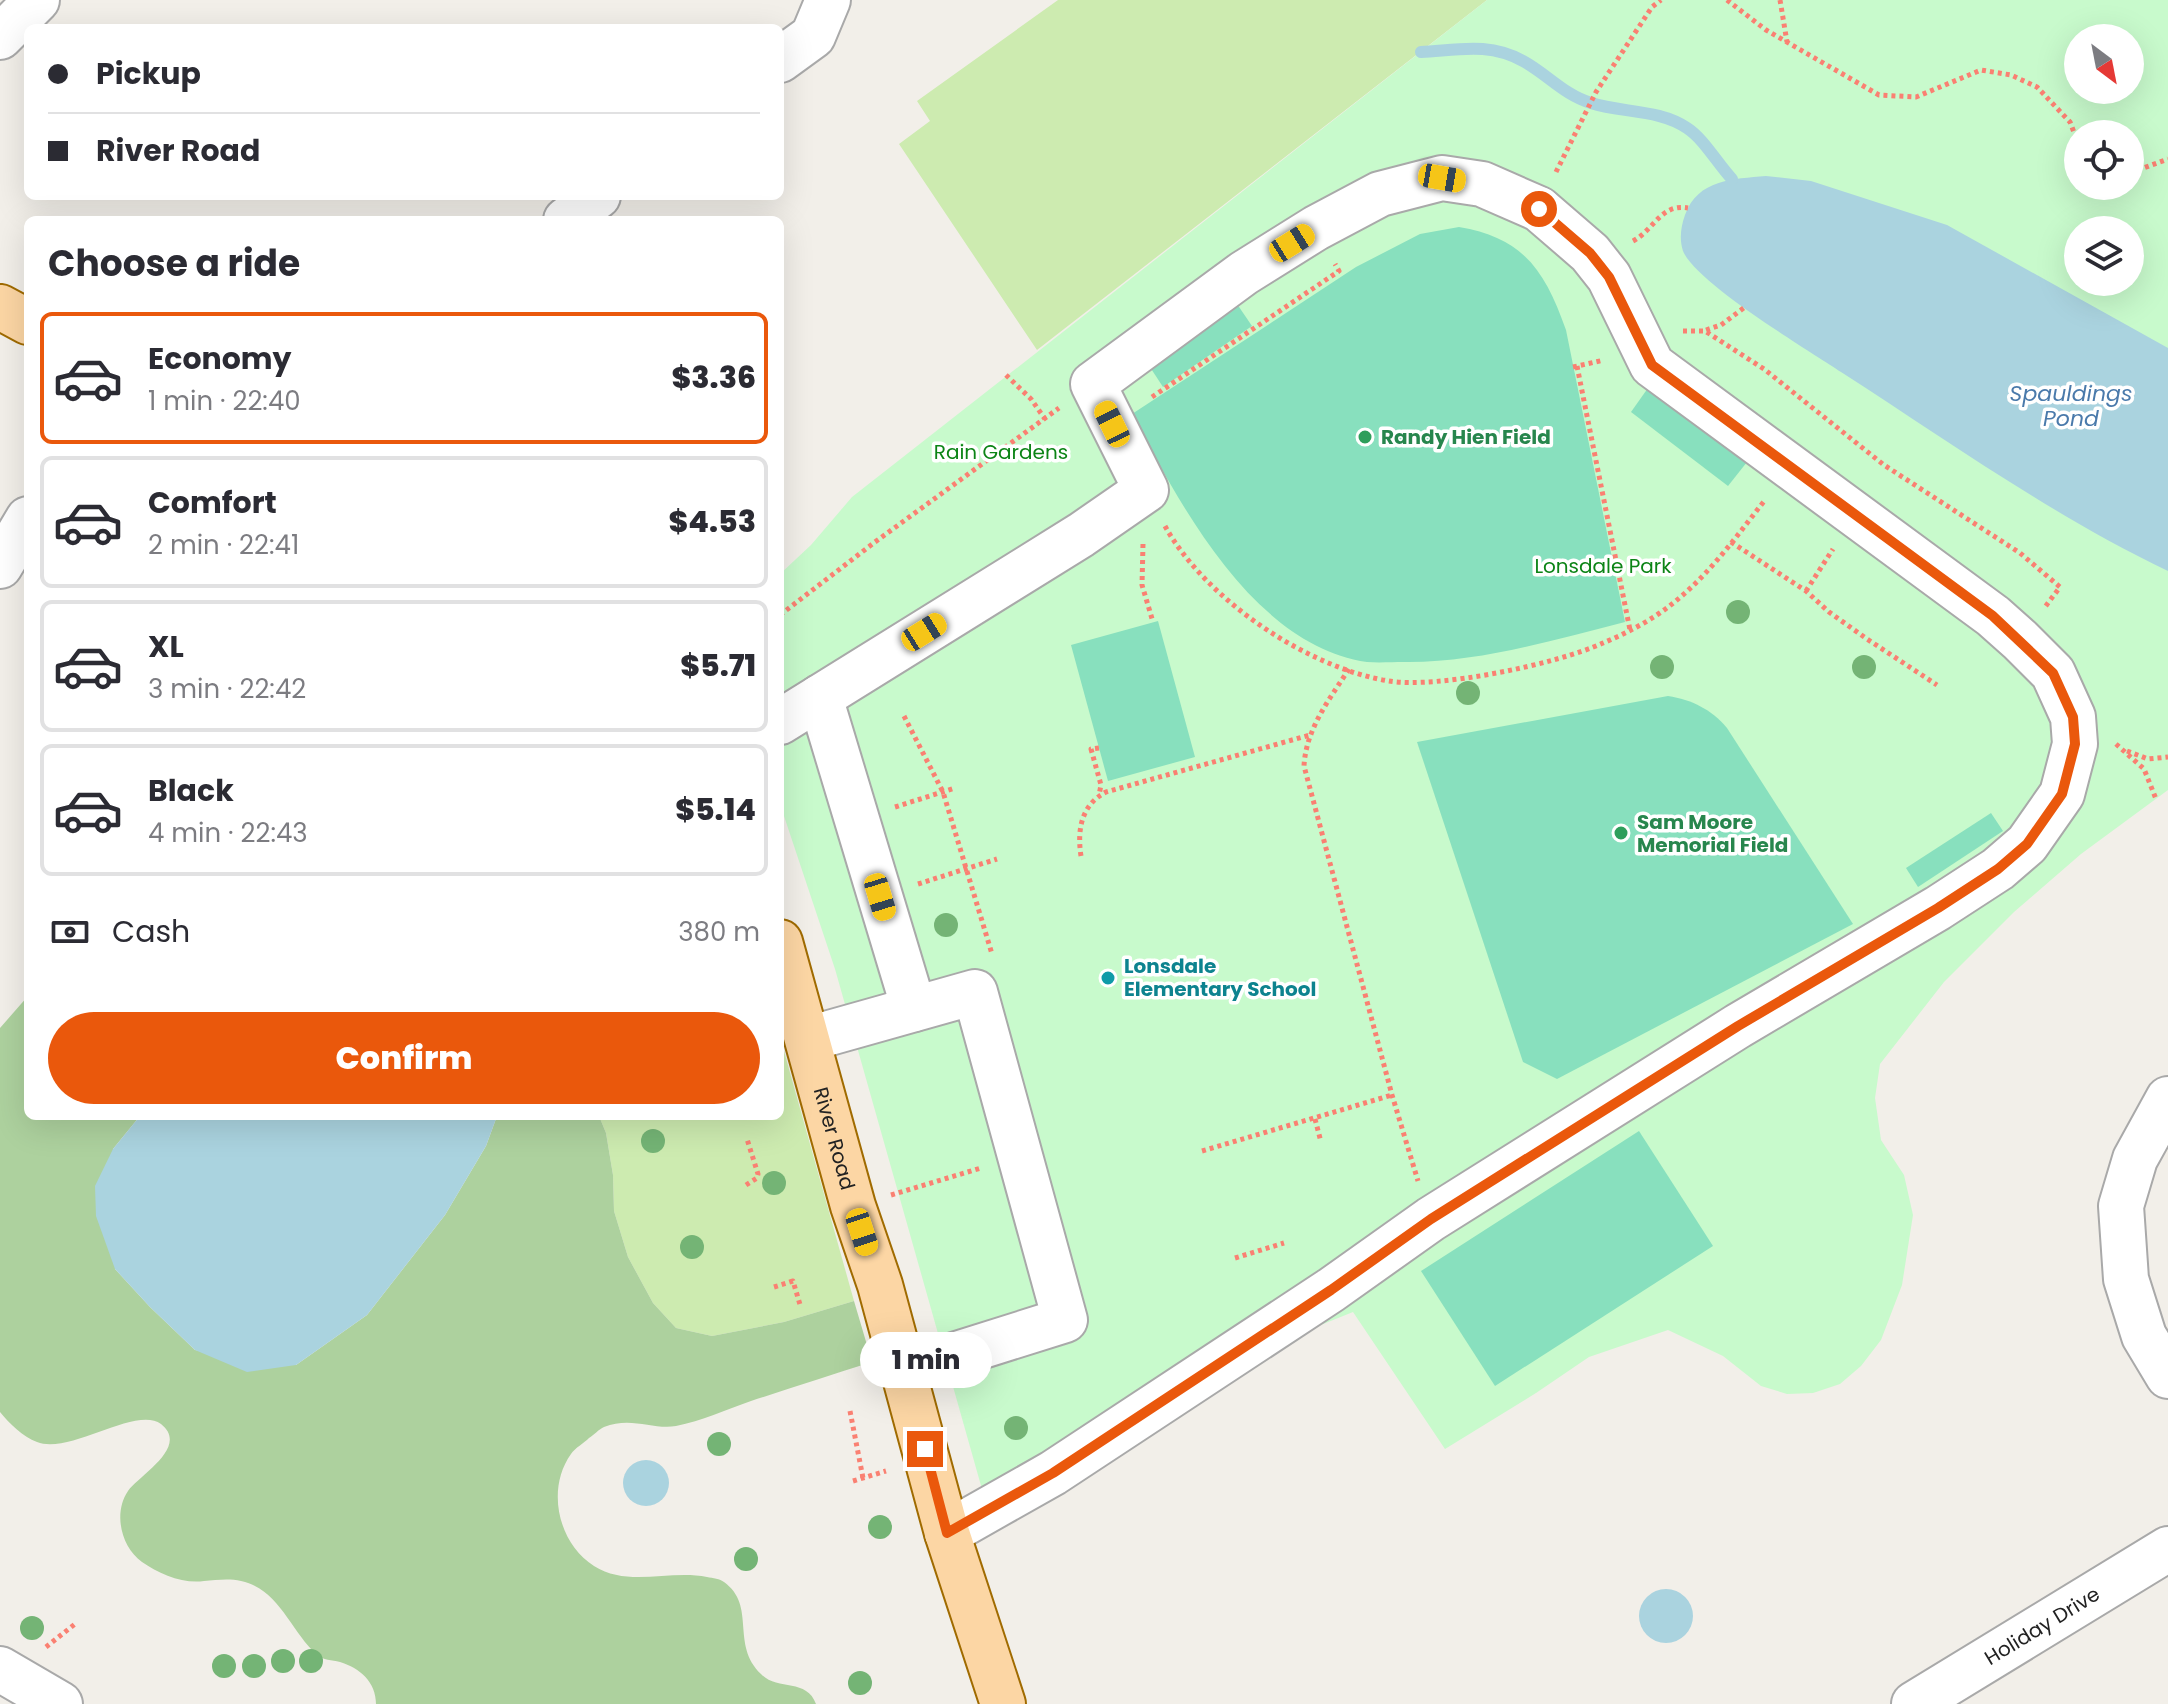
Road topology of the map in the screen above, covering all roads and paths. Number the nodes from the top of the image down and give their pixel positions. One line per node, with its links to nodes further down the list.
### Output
1 (37, 0): 6 (street)
2 (828, 0): 8 (street)
3 (1661, 0): 14 (path)
4 (1727, 0): 7 (path)
5 (1780, 0): 7 (path)
6 (0, 37)
7 (1787, 42): 9 (path)
8 (784, 57)
9 (2068, 120)
10 (2168, 159): 11 (path)
11 (2144, 168)
12 (593, 200): 15 (street)
13 (1688, 208): 17 (path)
14 (1539, 209): 16 (street); 17 (street)
15 (571, 216)
16 (1316, 228): 25 (street); 27 (path)
17 (1590, 253): 22 (street)
18 (0, 307): 20 (main road)
19 (1745, 307): 21 (path)
20 (24, 320)
21 (1705, 331): 22 (path); 37 (path)
22 (1645, 355): 28 (street)
23 (1577, 366): 36 (path)
24 (1006, 375): 26 (path)
25 (1093, 384): 26 (path); 27 (street)
26 (1045, 419): 34 (path)
27 (1112, 424): 29 (street)
28 (1792, 468): 31 (path); 37 (street)
29 (1146, 490): 38 (path); 40 (street)
30 (24, 526): 32 (street)
31 (1731, 542): 36 (path); 39 (path)
32 (0, 566)
33 (1140, 567): 35 (path)
34 (784, 612)
35 (1153, 622)
36 (1630, 630): 38 (path)
37 (2012, 632): 69 (street)
38 (1349, 669): 43 (path)
39 (1937, 685)
40 (820, 697): 42 (street); 55 (street)
41 (904, 716): 49 (path)
42 (784, 720)
43 (1311, 735): 50 (path); 60 (path)
44 (2110, 740): 46 (path)
45 (1099, 748): 50 (path)
46 (2122, 749): 47 (path); 51 (path)
47 (2168, 757)
48 (955, 788): 49 (path)
49 (943, 792): 54 (path)
50 (1099, 795): 52 (path)
51 (2156, 799)
52 (1081, 856)
53 (997, 859): 54 (path)
54 (968, 868): 55 (path); 57 (path)
55 (880, 897): 58 (street)
56 (784, 956): 59 (main road, River Road)
57 (994, 960)
58 (914, 1009): 59 (street); 66 (street)
59 (808, 1039): 68 (main road, River Road)
60 (1392, 1095): 62 (path); 69 (path)
61 (2168, 1099): 75 (street)
62 (1315, 1119): 64 (path); 65 (path)
63 (747, 1139): 67 (path)
64 (1321, 1142)
65 (1202, 1151)
66 (1018, 1156): 68 (path); 74 (street)
67 (746, 1185)
68 (853, 1206): 74 (main road, River Road)
69 (1431, 1219): 80 (street)
70 (1284, 1243): 71 (path)
71 (1235, 1258)
72 (774, 1287): 73 (path)
73 (801, 1308)
74 (903, 1371): 80 (main road, River Road)
75 (2168, 1376)
76 (850, 1411): 78 (path)
77 (895, 1468): 78 (path)
78 (863, 1478): 79 (path)
79 (853, 1481)
80 (947, 1533): 84 (main road, River Road)
81 (2168, 1549): 85 (street, Holiday Drive)
82 (0, 1669): 83 (street)
83 (60, 1704)
84 (1003, 1704)
85 (1914, 1704)

